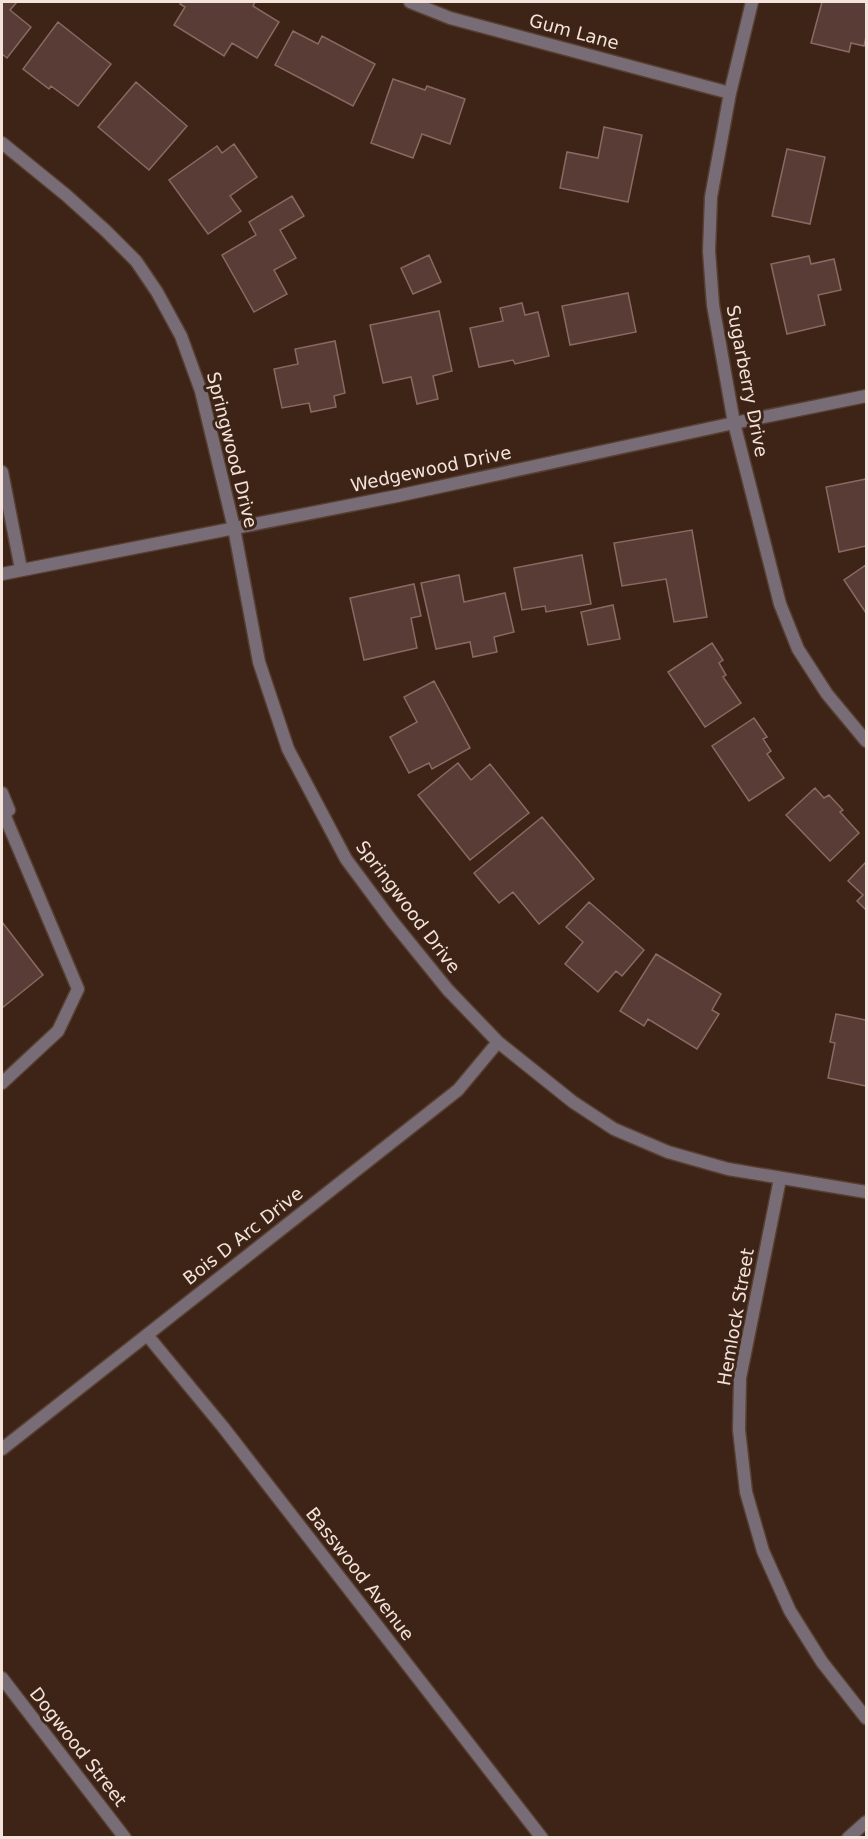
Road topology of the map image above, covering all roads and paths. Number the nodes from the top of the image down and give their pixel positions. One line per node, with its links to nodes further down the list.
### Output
1 (410, 2): 3 (street, Gum Lane)
2 (752, 2): 3 (street, Sugarberry Drive)
3 (730, 93): 6 (street, Sugarberry Drive)
4 (2, 143): 8 (street, Springwood Drive)
5 (867, 396): 6 (street, Wedgewood Drive)
6 (734, 423): 8 (street, Wedgewood Drive); 11 (street, Sugarberry Drive)
7 (2, 472): 9 (street)
8 (234, 528): 9 (street, Wedgewood Drive); 14 (street, Springwood Drive)
9 (21, 569): 10 (street, Wedgewood Drive)
10 (2, 574)
11 (867, 741)
12 (2, 793): 13 (street)
13 (3, 815): 15 (street)
14 (498, 1042): 16 (street, Springwood Drive); 18 (street, Bois D Arc Drive)
15 (2, 1083)
16 (780, 1179): 17 (street, Springwood Drive); 21 (street, Hemlock Street)
17 (867, 1192)
18 (147, 1335): 19 (street, Bois D Arc Drive); 24 (street, Basswood Avenue)
19 (2, 1449)
20 (2, 1678): 23 (street, Dogwood Street)
21 (867, 1718)
22 (867, 1822): 25 (street)
23 (126, 1838)
24 (542, 1838)
25 (848, 1838)

